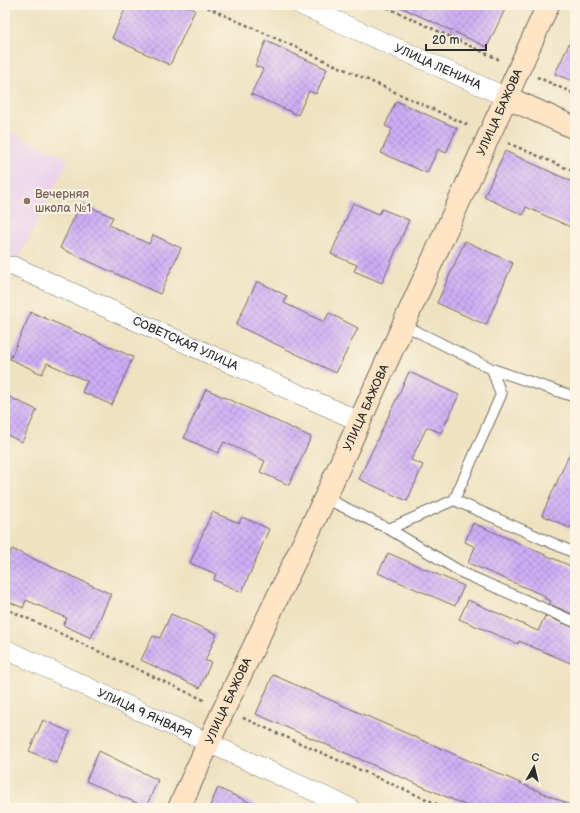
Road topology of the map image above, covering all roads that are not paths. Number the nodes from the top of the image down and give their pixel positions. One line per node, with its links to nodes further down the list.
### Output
1 (301, 5): 3 (street, УЛИЦА ЛЕНИНА)
2 (548, 5): 3 (street, УЛИЦА БАЖОВА)
3 (506, 97): 4 (street, УЛИЦА ЛЕНИНА); 6 (street, УЛИЦА БАЖОВА)
4 (575, 128)
5 (13, 266): 9 (street, СОВЕТСКАЯ УЛИЦА)
6 (404, 325): 7 (lane); 9 (street, УЛИЦА БАЖОВА)
7 (492, 368): 8 (lane); 11 (lane)
8 (575, 397)
9 (359, 421): 10 (street, УЛИЦА БАЖОВА)
10 (325, 498): 12 (lane); 16 (street, УЛИЦА БАЖОВА)
11 (454, 500): 12 (lane); 13 (lane)
12 (389, 529): 14 (lane)
13 (575, 552)
14 (575, 622)
15 (5, 650): 16 (street, УЛИЦА 9 ЯНВАРЯ)
16 (208, 743): 17 (street, УЛИЦА БАЖОВА); 18 (street, УЛИЦА 9 ЯНВАРЯ)
17 (179, 808)
18 (350, 808)

